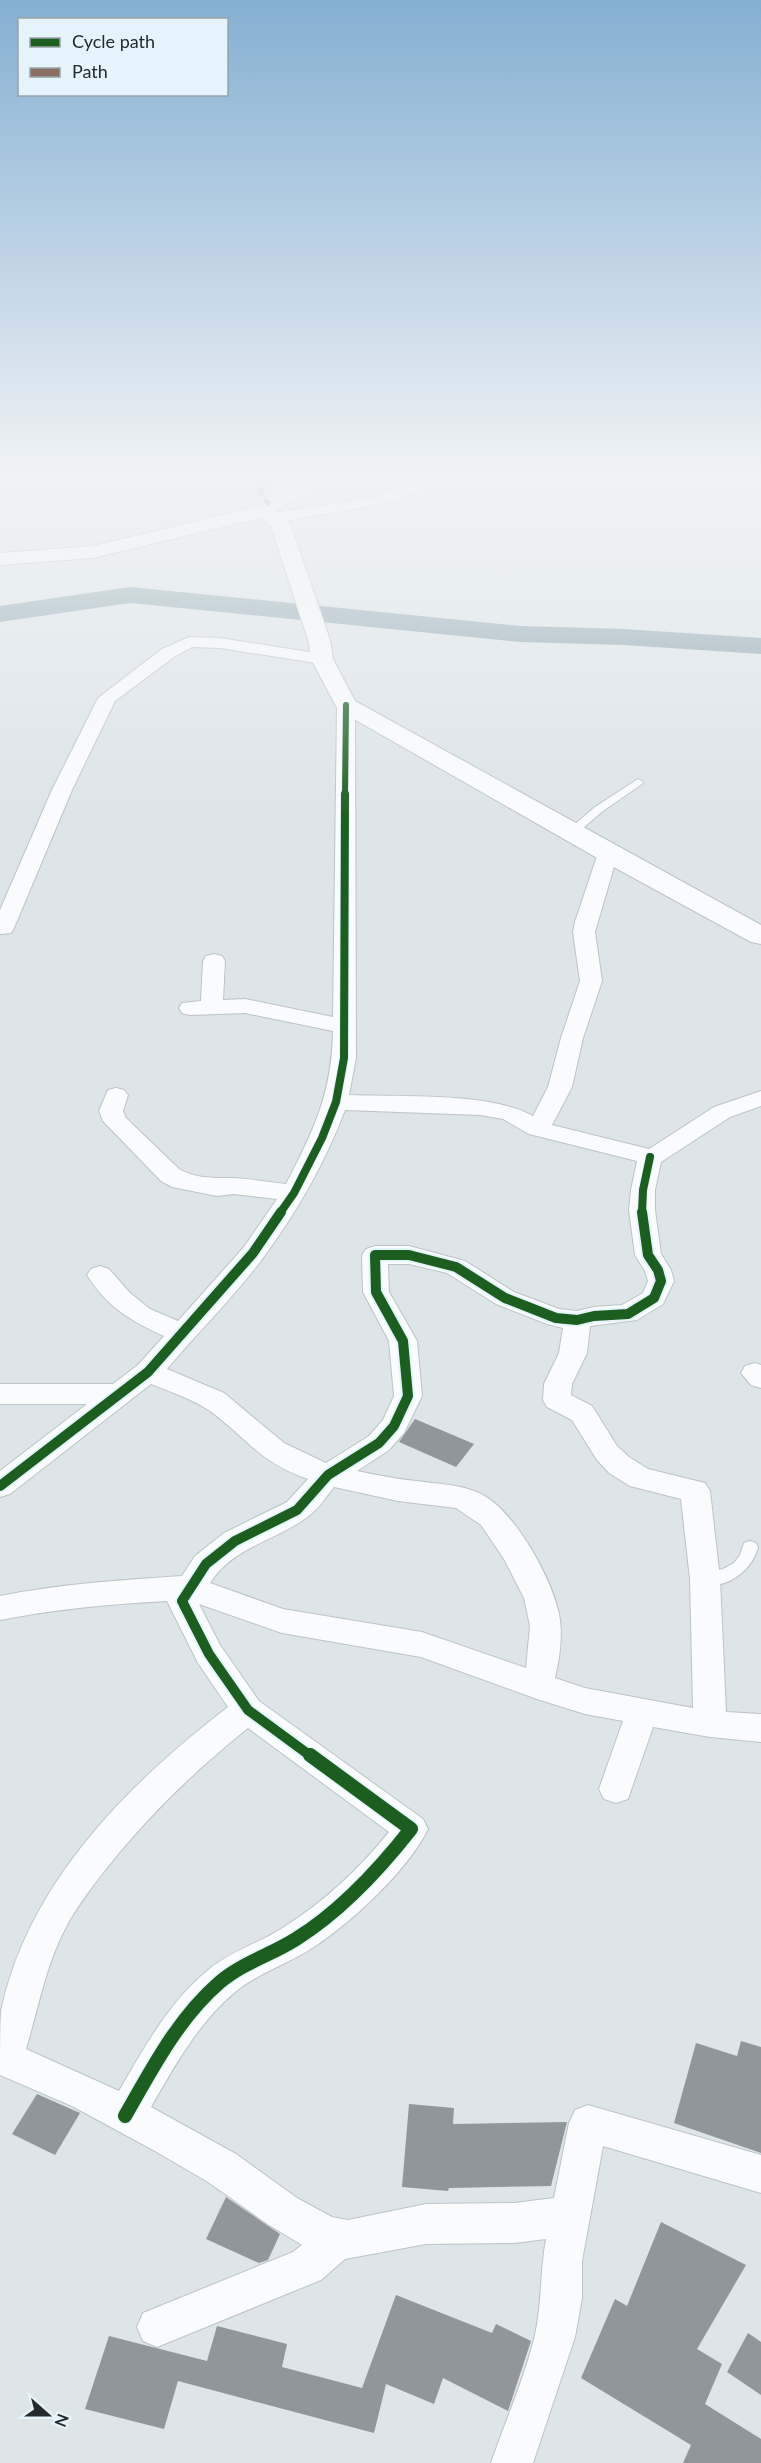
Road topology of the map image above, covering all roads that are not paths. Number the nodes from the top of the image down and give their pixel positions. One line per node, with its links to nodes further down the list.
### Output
1 (301, 588): 2 (street)
2 (321, 650): 3 (street); 7 (street)
3 (346, 705): 5 (street); 10 (street)
4 (638, 782): 5 (lane)
5 (572, 832): 6 (street)
6 (608, 853): 8 (street); 14 (street)
7 (3, 928)
8 (761, 936)
9 (214, 962): 10 (street)
10 (344, 1026): 13 (street)
11 (116, 1095): 16 (street)
12 (761, 1098): 15 (street)
13 (336, 1102): 14 (street); 16 (street)
14 (538, 1129): 15 (street)
15 (650, 1157): 18 (street)
16 (294, 1193): 19 (street)
17 (100, 1275): 19 (street)
18 (577, 1320): 23 (street); 26 (street)
19 (182, 1333): 20 (street)
20 (148, 1372): 22 (street); 23 (street)
21 (0, 1394): 22 (street)
22 (119, 1394): 24 (street)
23 (328, 1475): 27 (street); 29 (street)
24 (0, 1486)
25 (750, 1547): 26 (lane)
26 (705, 1579): 32 (street)
27 (189, 1588): 28 (street); 29 (street); 30 (street)
28 (0, 1608)
29 (537, 1686): 31 (street)
30 (248, 1710): 35 (street); 36 (street)
31 (642, 1712): 32 (street); 34 (street)
32 (710, 1724): 33 (street)
33 (761, 1728)
34 (616, 1789)
35 (3, 2058): 36 (street)
36 (125, 2115): 39 (street)
37 (759, 2178): 38 (street)
38 (570, 2216): 39 (street); 41 (street)
39 (337, 2239): 40 (street)
40 (157, 2327)
41 (512, 2463)

